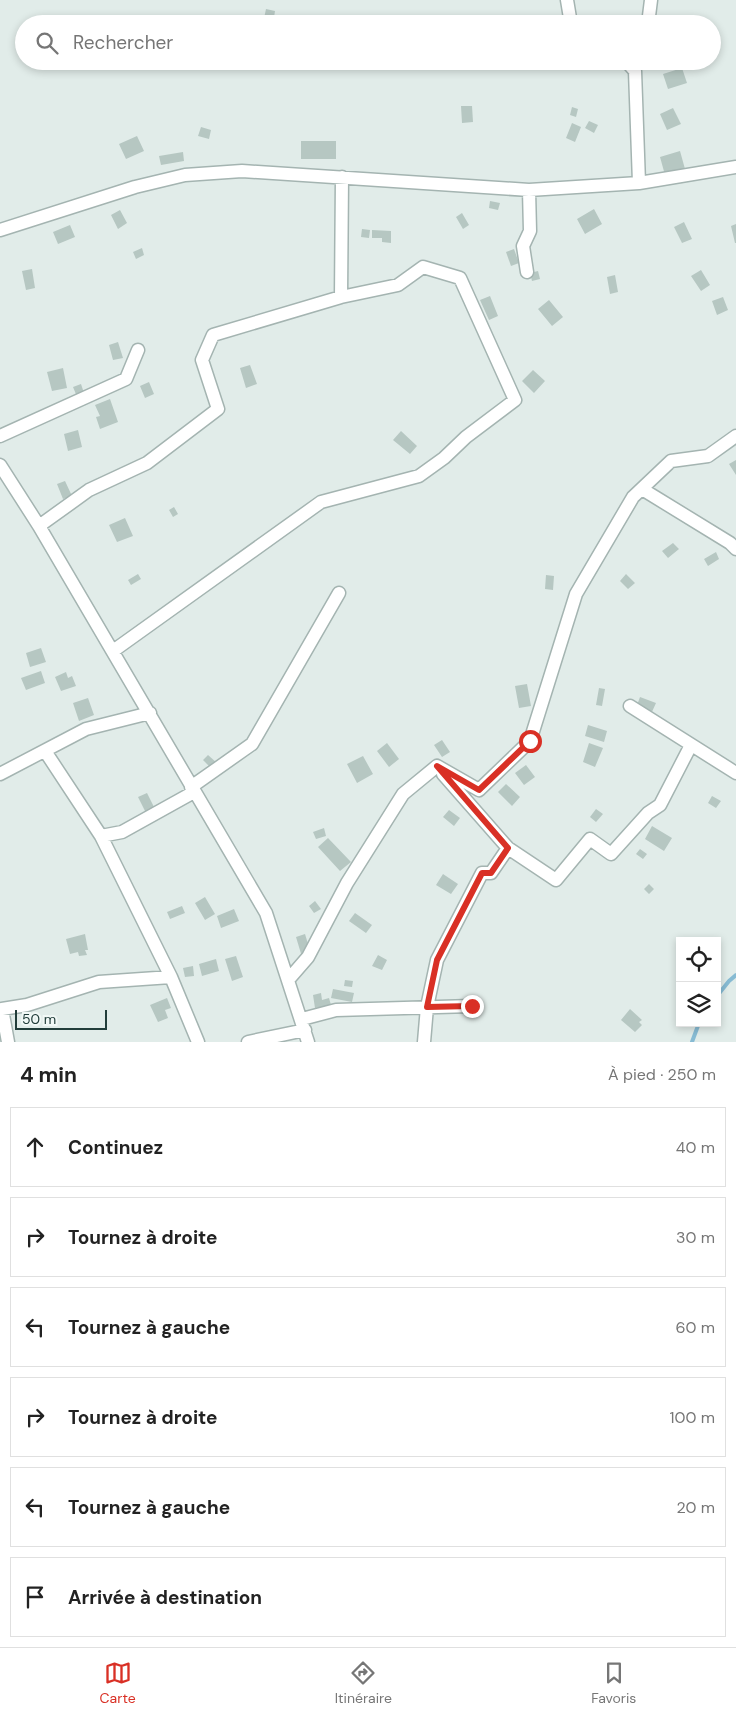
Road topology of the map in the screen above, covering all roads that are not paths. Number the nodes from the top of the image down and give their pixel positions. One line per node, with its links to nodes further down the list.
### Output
1 (567, 0): 3 (street)
2 (651, 0): 4 (street)
3 (569, 15)
4 (649, 15)
5 (639, 70): 8 (street)
6 (736, 167): 8 (street)
7 (342, 177): 9 (street); 10 (street); 12 (street)
8 (639, 183): 9 (street)
9 (529, 190): 11 (street)
10 (0, 230)
11 (527, 272)
12 (341, 297): 18 (street); 21 (street)
13 (138, 350): 14 (street)
14 (0, 436)
15 (736, 436): 17 (street)
16 (0, 465): 18 (street)
17 (642, 489): 19 (street); 26 (street)
18 (40, 526): 21 (street)
19 (736, 549)
20 (339, 592): 29 (street)
21 (113, 651): 23 (street)
22 (630, 706): 24 (street)
23 (150, 713): 25 (street); 29 (street)
24 (691, 746): 28 (street); 31 (street)
25 (45, 751): 27 (street); 30 (street)
26 (437, 766): 31 (street); 33 (street)
27 (0, 774)
28 (736, 774)
29 (193, 790): 30 (street); 33 (street)
30 (102, 836): 32 (street)
31 (508, 848): 35 (street)
32 (171, 977): 36 (street); 39 (street)
33 (288, 980): 37 (street)
34 (472, 1006): 35 (street)
35 (427, 1007): 37 (street); 41 (street)
36 (1, 1008): 38 (street)
37 (305, 1030): 40 (street)
38 (8, 1042)
39 (198, 1042)
40 (248, 1042)
41 (424, 1042)

